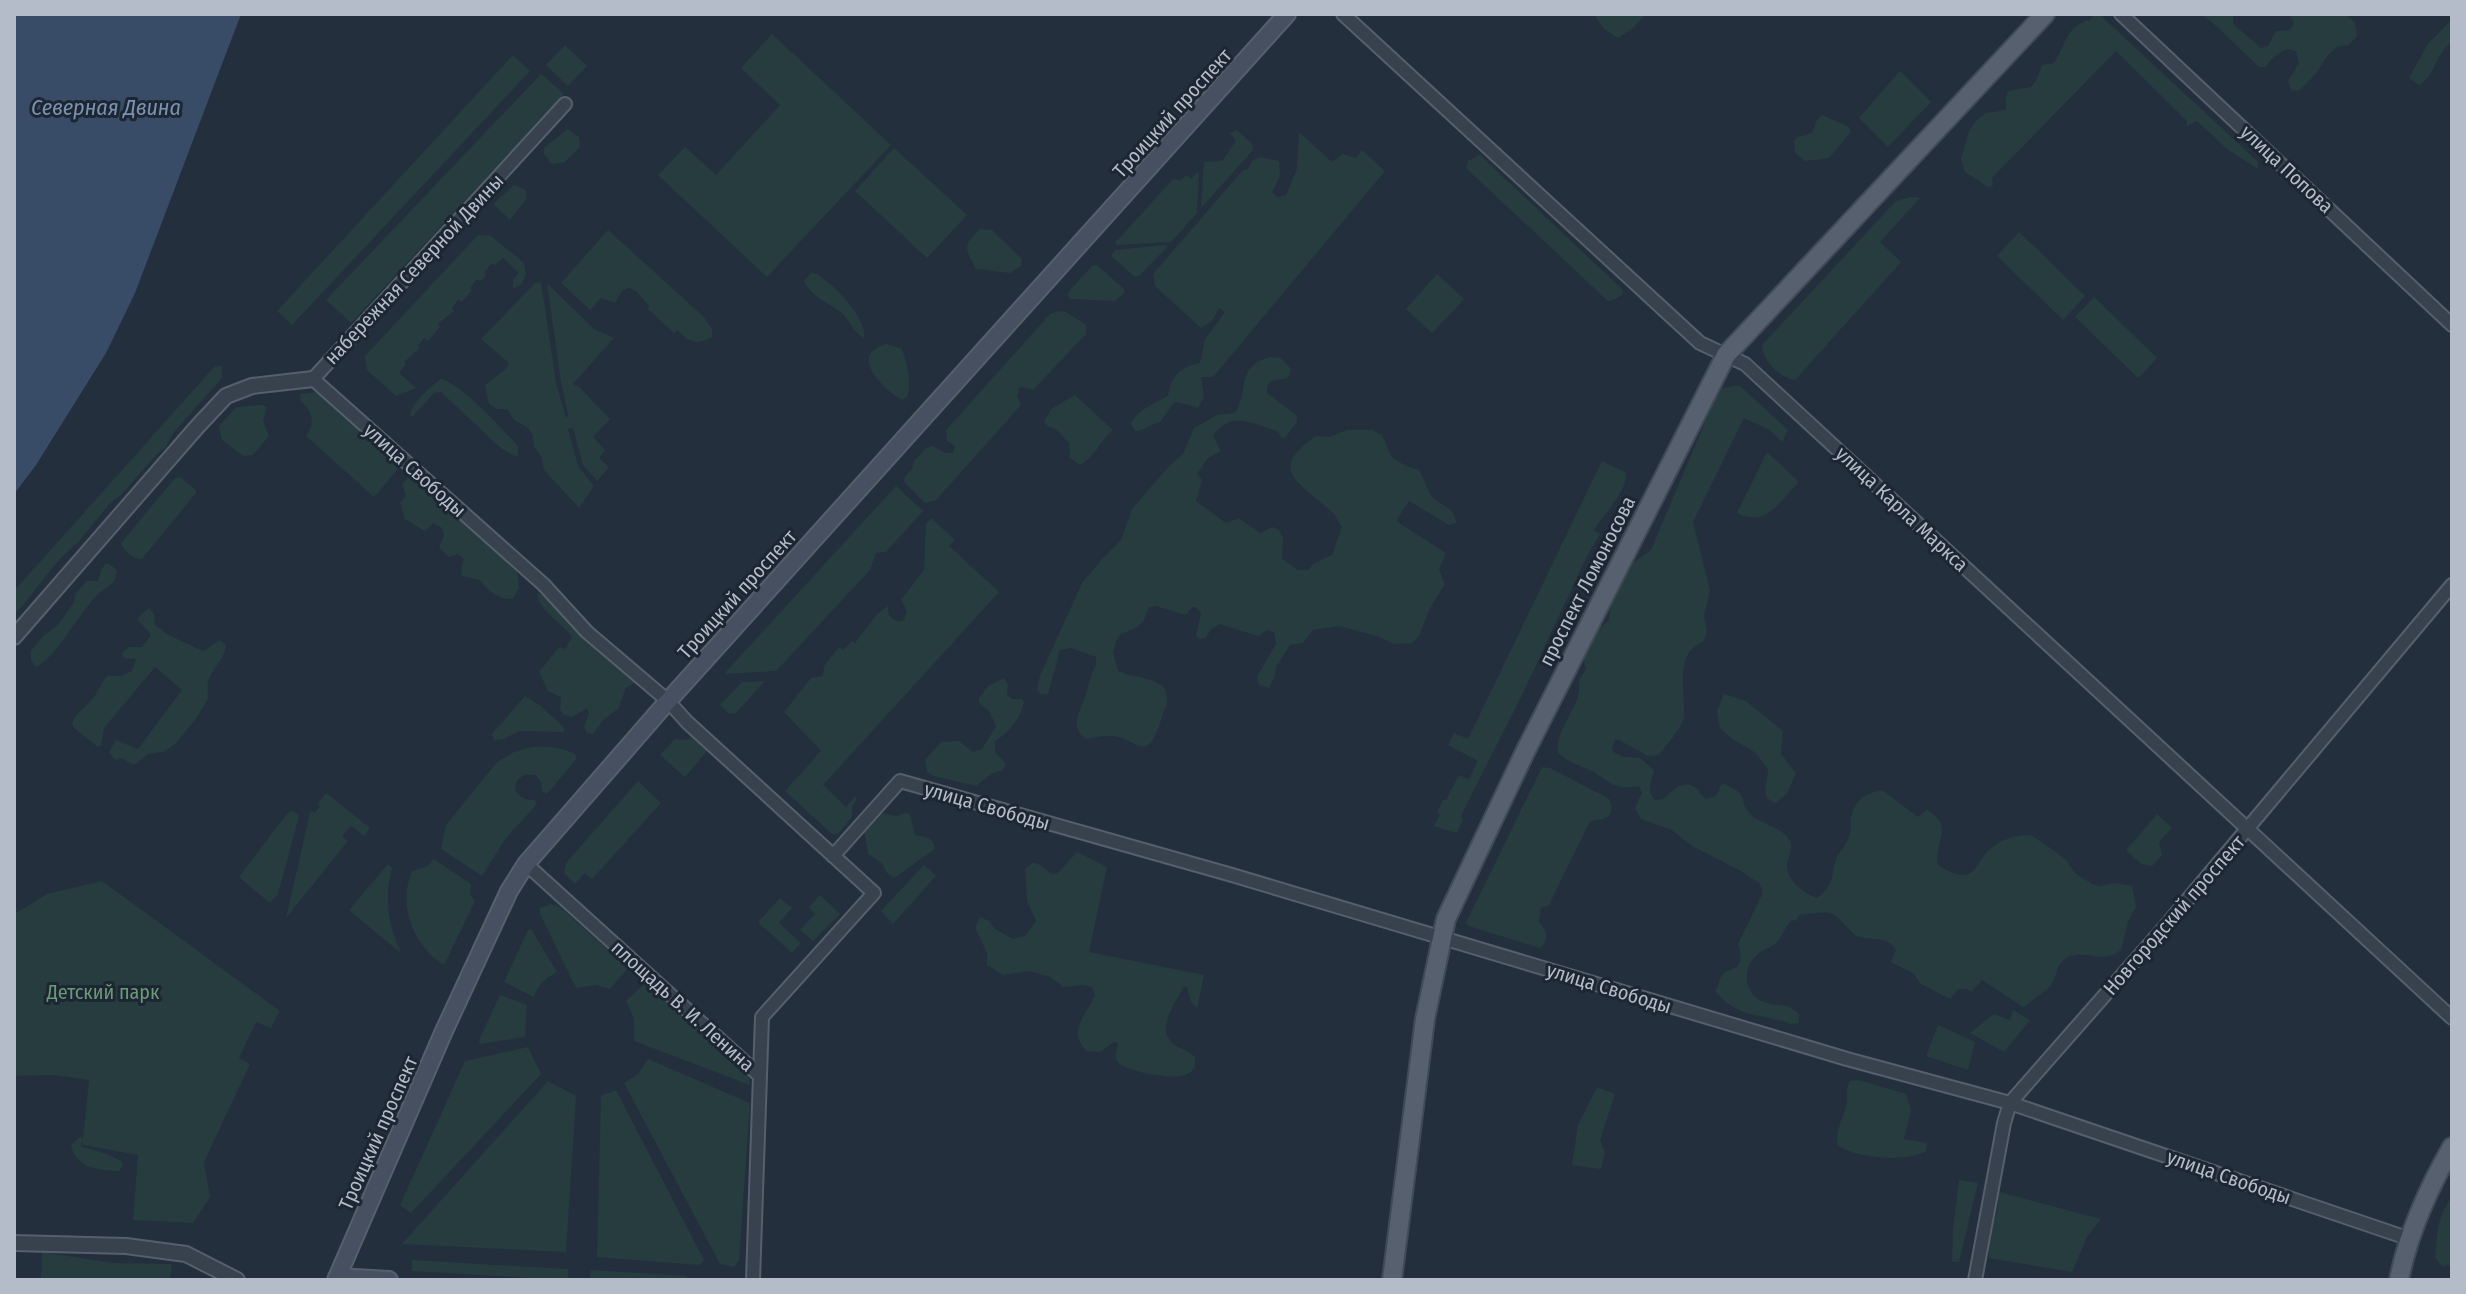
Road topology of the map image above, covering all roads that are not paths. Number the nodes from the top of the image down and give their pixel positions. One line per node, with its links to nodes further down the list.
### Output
1 (1343, 14): 7 (street, улица Карла Маркса)
2 (2045, 14): 7 (main road, проспект Ломоносова)
3 (2121, 14): 6 (street, улица Попова)
4 (1285, 15): 11 (main road, Троицкий проспект)
5 (565, 104): 8 (street, набережная Северной Двины)
6 (2452, 325)
7 (1726, 355): 12 (street, улица Карла Маркса); 15 (main road, проспект Ломоносова)
8 (313, 379): 10 (street, набережная Северной Двины); 11 (street, улица Свободы)
9 (2452, 585): 12 (street, Новгородский проспект)
10 (14, 637)
11 (668, 701): 13 (street, улица Свободы); 14 (main road, Троицкий проспект)
12 (2248, 830): 16 (street, улица Карла Маркса); 18 (street, Новгородский проспект)
13 (833, 856): 15 (street, улица Свободы); 17 (street, улица Свободы)
14 (526, 864): 17 (street, площадь В. И. Ленина); 22 (main road, Троицкий проспект)
15 (1441, 937): 18 (street, улица Свободы); 26 (main road, проспект Ломоносова)
16 (2452, 1018)
17 (760, 1076): 25 (street, площадь В. И. Ленина)
18 (2010, 1103): 20 (street, улица Свободы); 27 (street, Новгородский проспект)
19 (2452, 1147): 20 (main road)
20 (2410, 1239): 28 (main road)
21 (14, 1243): 23 (street)
22 (335, 1279): 24 (main road)
23 (237, 1280)
24 (389, 1280)
25 (753, 1280)
26 (1392, 1280)
27 (1975, 1280)
28 (2399, 1280)

